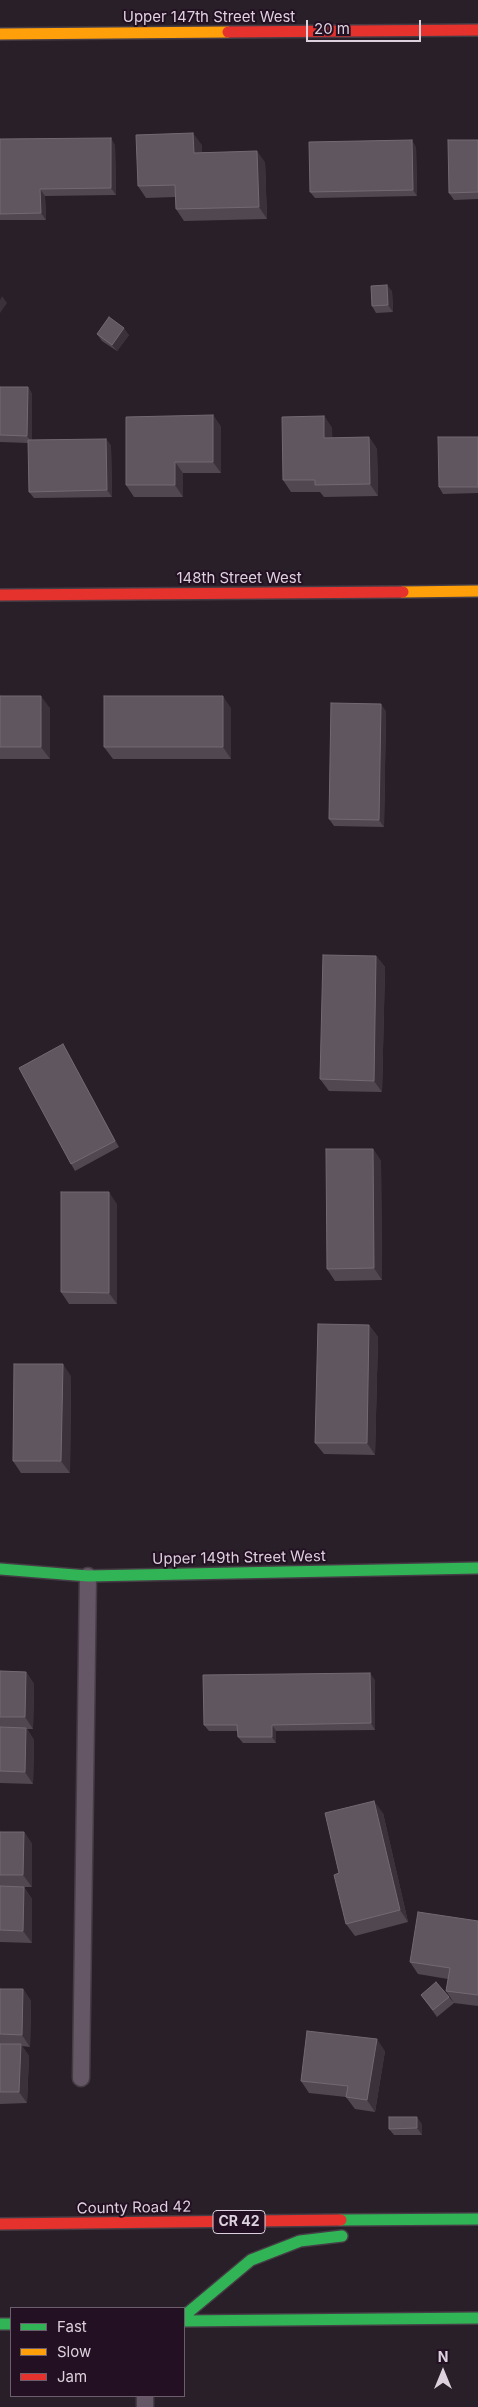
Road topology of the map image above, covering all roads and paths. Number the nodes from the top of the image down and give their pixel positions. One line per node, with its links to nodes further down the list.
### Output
1 (478, 30): 2 (main road, Upper 147th Street West)
2 (0, 34)
3 (478, 591): 4 (main road, 148th Street West)
4 (0, 595)
5 (478, 1568): 7 (main road, Upper 149th Street West)
6 (0, 1569): 7 (main road, Upper 149th Street West)
7 (88, 1576): 8 (lane)
8 (81, 2078)
9 (478, 2218): 10 (main road, County Road 42 / CR 42)
10 (0, 2224)
11 (357, 2234): 12 (main road)
12 (185, 2315)
13 (478, 2318): 14 (main road)
14 (185, 2321)

